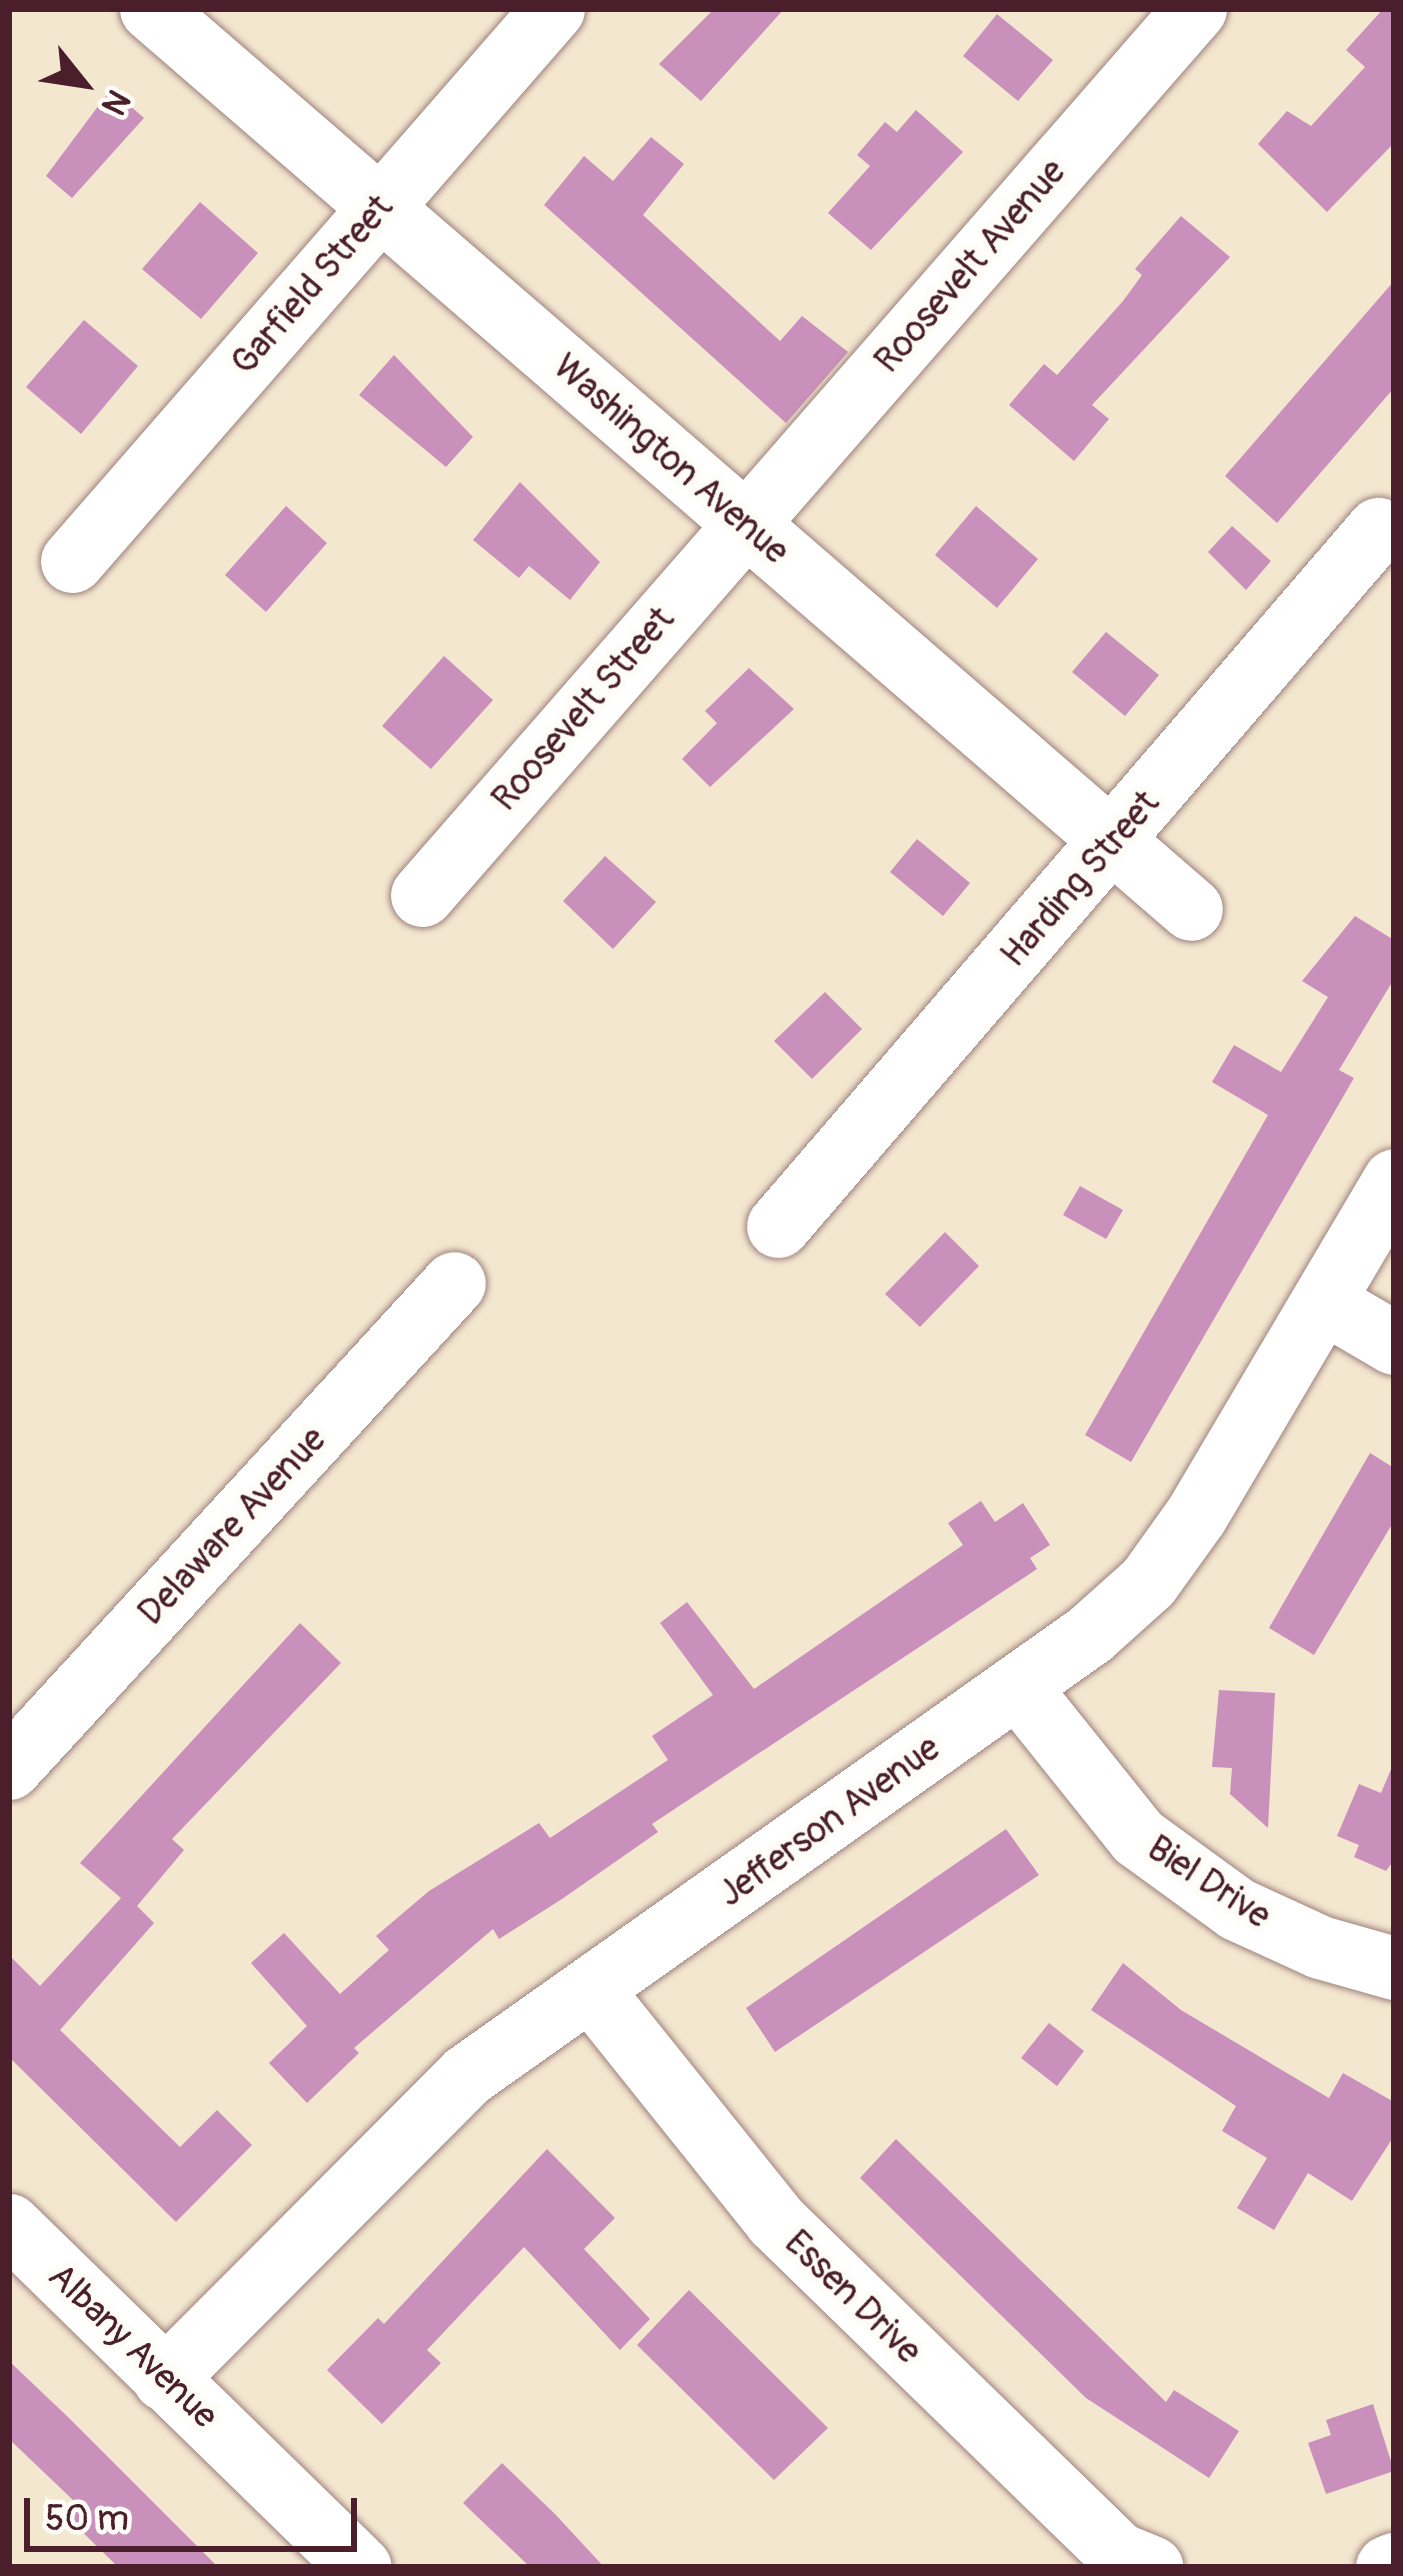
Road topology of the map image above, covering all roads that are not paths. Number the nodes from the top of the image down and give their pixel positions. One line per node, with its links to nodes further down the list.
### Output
1 (151, 9): 4 (street, Washington Avenue)
2 (553, 9): 4 (street, Garfield Street)
3 (1195, 9): 5 (street, Roosevelt Avenue)
4 (380, 208): 5 (street, Washington Avenue); 7 (street, Garfield Street)
5 (745, 523): 8 (street, Washington Avenue); 9 (street, Roosevelt Street)
6 (1378, 529): 8 (street, Harding Street)
7 (72, 561)
8 (1114, 841): 10 (street, Washington Avenue); 12 (street, Harding Street)
9 (422, 895)
10 (1191, 909)
11 (1394, 1180): 14 (street, Jefferson Avenue)
12 (778, 1226)
13 (454, 1283): 17 (street, Delaware Avenue)
14 (1324, 1302): 15 (street); 16 (street, Jefferson Avenue)
15 (1394, 1343)
16 (1017, 1686): 18 (street, Biel Drive); 19 (street, Jefferson Avenue)
17 (9, 1768)
18 (1394, 1968)
19 (591, 1990): 21 (street, Jefferson Avenue); 23 (street, Essen Drive)
20 (9, 2224): 21 (street, Albany Avenue)
21 (164, 2378): 22 (street, Albany Avenue)
22 (360, 2567)
23 (1150, 2567)

